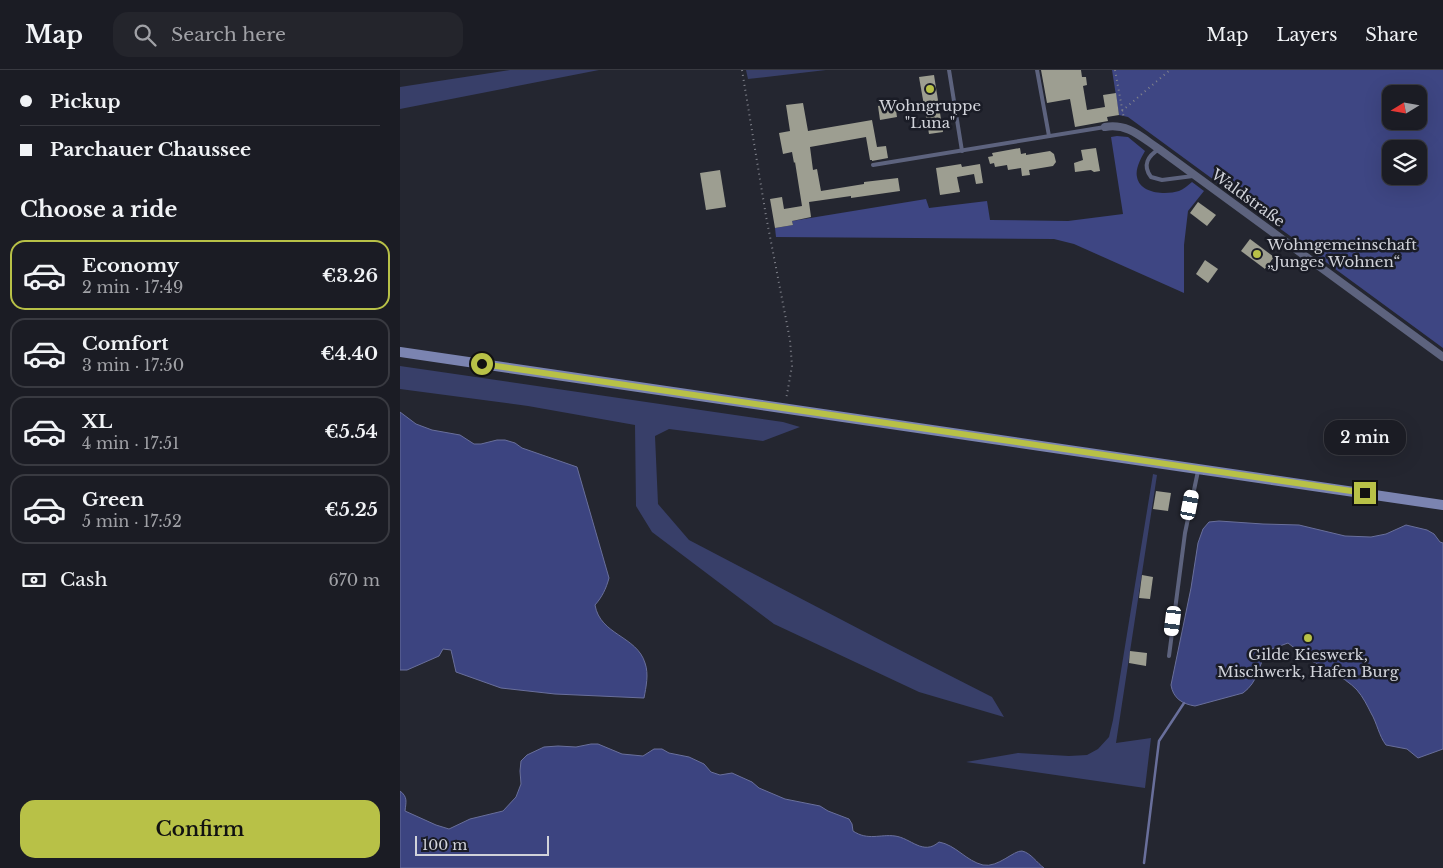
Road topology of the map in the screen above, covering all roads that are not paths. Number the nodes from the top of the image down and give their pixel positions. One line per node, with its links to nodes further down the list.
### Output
1 (949, 70): 6 (lane)
2 (1037, 70): 4 (lane)
3 (1105, 127): 4 (lane); 5 (street, Waldstraße)
4 (1048, 136): 6 (lane)
5 (1159, 149): 8 (street, Waldstraße); 8 (lane)
6 (962, 151): 7 (lane)
7 (872, 165)
8 (1195, 175): 10 (street, Waldstraße)
9 (400, 352): 11 (street)
10 (1443, 357)
11 (1198, 469): 12 (street); 13 (lane)
12 (1443, 505)
13 (1169, 656)

